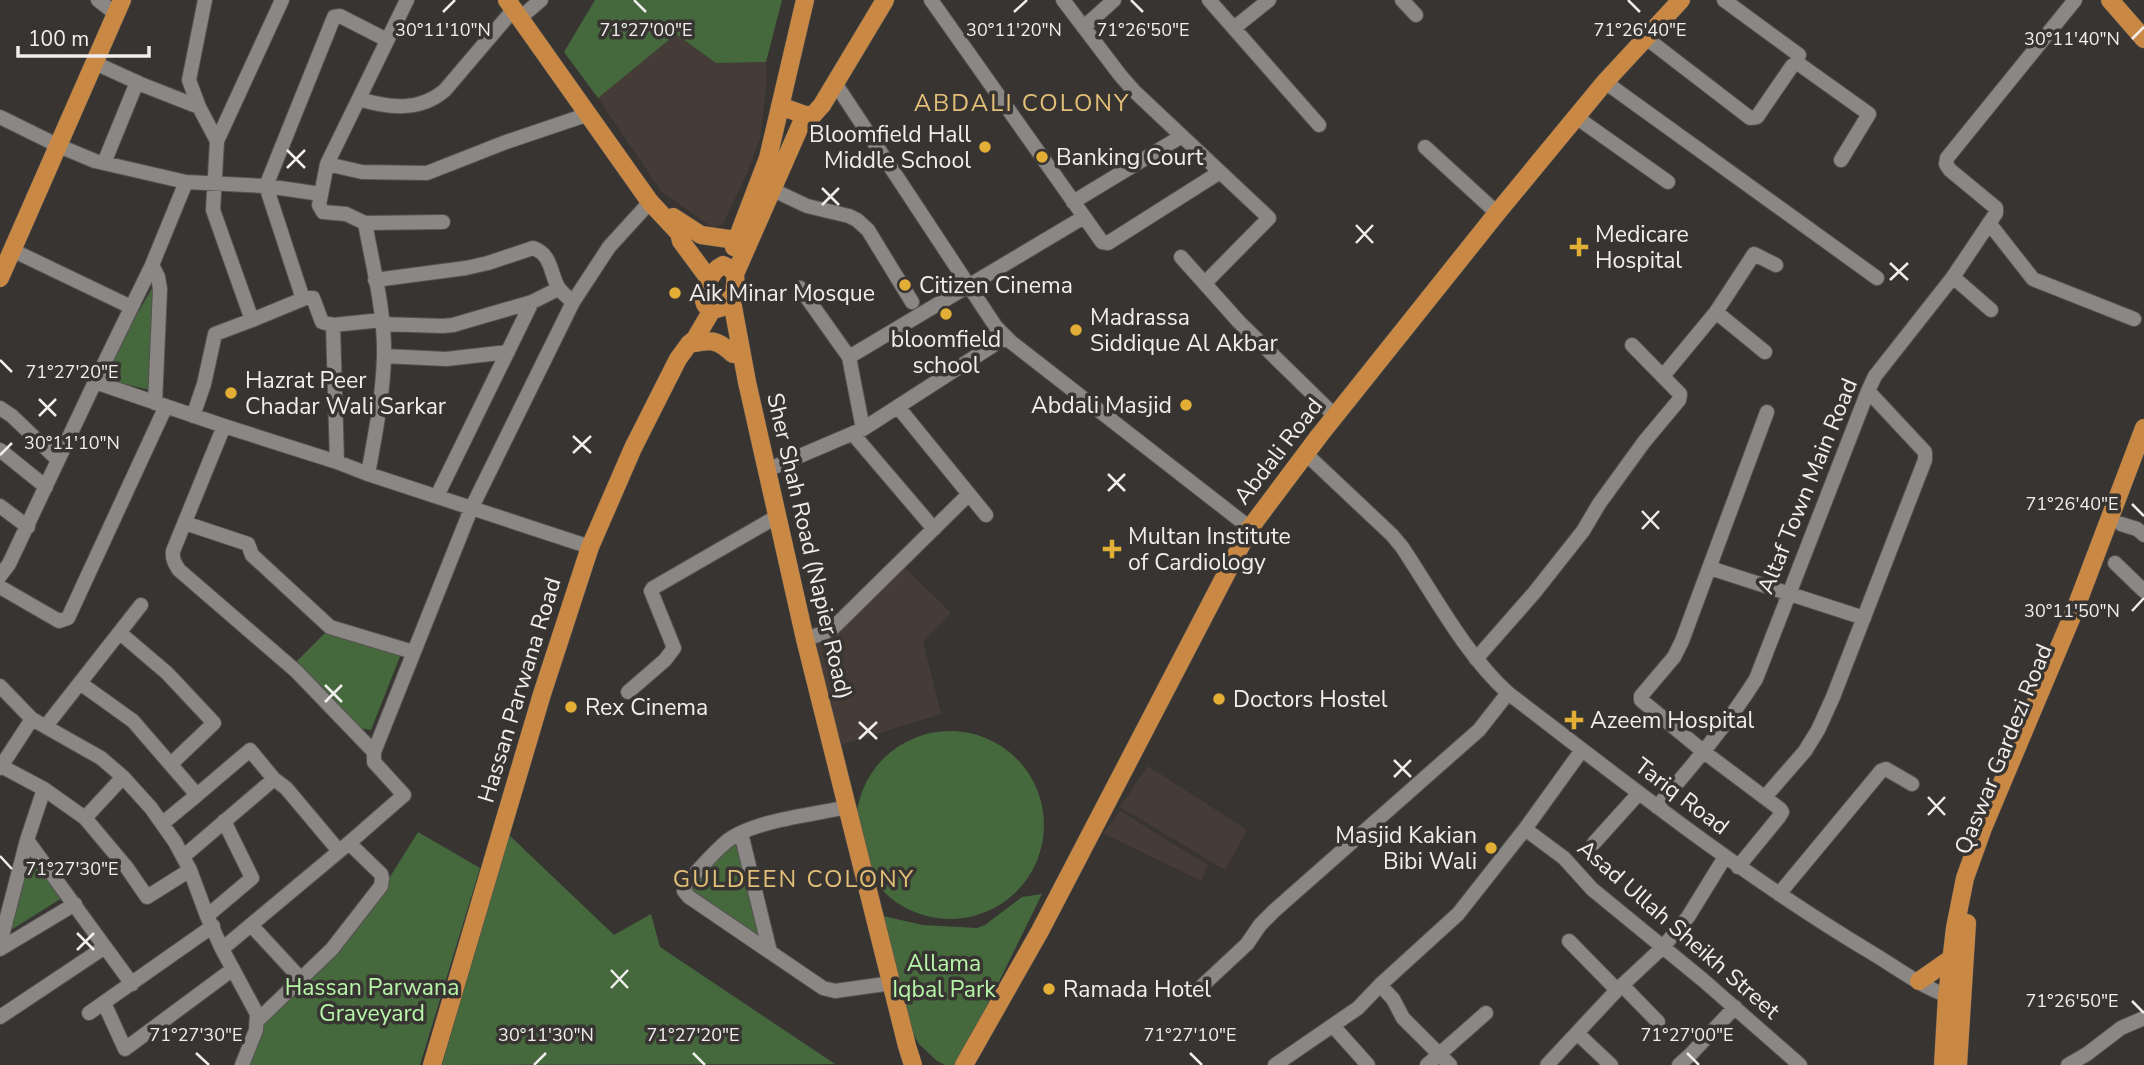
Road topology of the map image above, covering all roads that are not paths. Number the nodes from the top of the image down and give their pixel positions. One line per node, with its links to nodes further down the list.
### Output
1 (98, 0): 18 (street)
2 (205, 0): 32 (street)
3 (282, 0): 40 (street)
4 (407, 0): 25 (street)
5 (541, 0): 19 (street)
6 (805, 0): 33 (main road)
7 (885, 0): 30 (main road)
8 (931, 0): 53 (street)
9 (1063, 0): 21 (street)
10 (1114, 0): 21 (street)
11 (1209, 0): 22 (street)
12 (1269, 0): 22 (street)
13 (1402, 0): 20 (street)
14 (1681, 0): 23 (main road, Abdali Road)
15 (1724, 0): 26 (street)
16 (2075, 0): 59 (street)
17 (2109, 0): 24 (main road)
18 (119, 7): 27 (main road)
19 (514, 9): 31 (street); 34 (main road)
20 (1416, 15)
21 (1084, 27): 39 (street)
22 (1234, 28): 38 (street)
23 (1646, 38): 29 (main road, Abdali Road); 43 (street)
24 (2144, 39)
25 (387, 40): 31 (street); 50 (street)
26 (1799, 55)
27 (94, 63): 28 (street); 41 (main road)
28 (137, 82): 32 (street); 44 (street)
29 (1605, 82): 37 (main road, Abdali Road); 68 (street)
30 (835, 83): 35 (main road); 71 (street)
31 (359, 99): 45 (street)
32 (199, 107): 40 (street)
33 (780, 107): 35 (main road); 60 (main road)
34 (589, 114): 45 (street); 54 (main road)
35 (805, 115): 51 (main road)
36 (0, 117): 41 (street)
37 (1576, 117): 48 (street); 55 (main road, Abdali Road)
38 (1319, 125)
39 (1182, 136): 46 (street); 53 (street)
40 (218, 141): 49 (street)
41 (59, 146): 44 (street); 61 (main road)
42 (1425, 148): 55 (street)
43 (1841, 160)
44 (104, 163): 47 (street)
45 (327, 164): 52 (street)
46 (1220, 172): 56 (street); 70 (street)
47 (187, 182): 49 (street); 63 (street)
48 (1668, 182)
49 (215, 183): 50 (street); 82 (street)
50 (266, 186): 52 (street); 74 (street)
51 (771, 189): 65 (main road); 77 (street)
52 (321, 194): 58 (street)
53 (1073, 202): 56 (street)
54 (654, 205): 60 (main road); 65 (main road); 76 (street)
55 (1497, 213): 102 (main road, Abdali Road)
56 (1084, 218): 71 (street)
57 (443, 222): 58 (street)
58 (365, 223): 69 (street)
59 (1989, 223): 66 (street, Altaf Town Main Road); 83 (street)
60 (736, 240): 65 (main road)
61 (12, 250): 67 (main road); 79 (street)
62 (1181, 257): 70 (street)
63 (152, 265): 79 (street); 97 (street)
64 (1776, 265): 81 (street)
65 (721, 273): 78 (main road); 78 (main road)
66 (1953, 277): 80 (street); 96 (street, Altaf Town Main Road)
67 (0, 278)
68 (1877, 278)
69 (375, 281): 73 (street); 84 (street)
70 (1205, 283): 102 (street)
71 (969, 286): 86 (street); 93 (street)
72 (800, 288): 93 (street)
73 (558, 289): 75 (street); 76 (street)
74 (303, 298): 82 (street); 85 (street)
75 (532, 302): 84 (street); 89 (street)
76 (573, 302): 117 (street)
77 (912, 302)
78 (718, 305): 87 (main road, Hassan Parwana Road); 91 (main road)
79 (131, 307): 95 (street)
80 (1991, 310)
81 (1716, 312): 90 (street); 94 (street)
82 (252, 320): 101 (street)
83 (2134, 320)
84 (382, 322): 85 (street); 92 (street)
85 (333, 325): 109 (street)
86 (1006, 337): 98 (street); 123 (street)
87 (689, 344): 91 (main road); 126 (main road, Hassan Parwana Road)
88 (1632, 345): 94 (street)
89 (508, 352): 92 (street); 115 (street)
90 (1765, 352)
91 (738, 355): 111 (main road, Sher Shah Road (Napier Road)); 119 (main road, Sher Shah Road (Napier Road))
92 (384, 356): 112 (street)
93 (849, 356): 105 (street)
94 (1663, 376): 138 (street)
95 (95, 382): 97 (street); 108 (street)
96 (1868, 391): 132 (street, Altaf Town Main Road); 134 (street)
97 (160, 404): 101 (street); 130 (street)
98 (898, 407): 105 (street); 114 (street)
99 (0, 408): 108 (street)
100 (1767, 412): 128 (street)
101 (193, 416): 103 (street)
102 (1335, 416): 107 (main road, Abdali Road)
103 (224, 426): 109 (street); 120 (street)
104 (2144, 428): 183 (main road)
105 (858, 432): 111 (street); 124 (street)
106 (0, 450): 113 (street)
107 (1306, 454): 123 (main road, Abdali Road); 138 (street, Tariq Road)
108 (58, 460): 113 (street)
109 (337, 462): 112 (street)
110 (2144, 463): 121 (main road, Qaswar Gardezi Road)
111 (767, 470): 136 (main road, Sher Shah Road (Napier Road))
112 (368, 474): 115 (street)
113 (46, 486): 122 (street)
114 (969, 494): 118 (street); 124 (street)
115 (437, 496): 117 (street)
116 (0, 506): 122 (street)
117 (471, 509): 126 (street); 137 (street)
118 (986, 515)
119 (771, 520): 141 (street); 158 (main road, Sher Shah Road (Napier Road))
120 (185, 523): 137 (street); 146 (street)
121 (2121, 524): 125 (street); 192 (main road, Qaswar Gardezi Road)
122 (28, 527): 129 (street)
123 (1250, 528): 210 (main road, Abdali Road)
124 (933, 529): 136 (street)
125 (2144, 536)
126 (590, 547): 208 (main road, Hassan Parwana Road)
127 (2115, 564): 131 (street)
128 (1710, 568): 132 (street); 147 (street)
129 (0, 576)
130 (0, 587)
131 (2144, 591)
132 (1789, 594): 134 (street); 147 (street, Altaf Town Main Road)
133 (141, 606): 135 (street)
134 (1864, 618): 156 (street)
135 (120, 633): 139 (street); 148 (street)
136 (805, 639): 167 (main road, Sher Shah Road (Napier Road))
137 (412, 652): 146 (street)
138 (1476, 659): 142 (street, Tariq Road)
139 (80, 683): 144 (street); 148 (street)
140 (0, 685): 143 (street)
141 (628, 692)
142 (1508, 693): 145 (street, Tariq Road); 190 (street)
143 (33, 719): 144 (street); 149 (street)
144 (46, 726): 150 (street)
145 (1582, 750): 154 (street, Tariq Road); 162 (street)
146 (374, 752): 166 (street)
147 (1704, 752): 156 (street); 157 (street, Altaf Town Main Road)
148 (171, 764): 155 (street)
149 (1, 767): 153 (street)
150 (123, 778): 159 (street); 161 (street)
151 (274, 779): 155 (street); 160 (street); 166 (street)
152 (1912, 784): 172 (street)
153 (44, 789): 159 (street); 164 (street)
154 (1639, 793): 157 (street, Tariq Road); 165 (street)
155 (197, 795): 161 (street)
156 (1765, 797): 170 (street)
157 (1657, 807): 169 (street, Tariq Road)
158 (838, 808): 163 (street); 167 (main road, Sher Shah Road (Napier Road))
159 (86, 818): 171 (street)
160 (224, 821): 168 (street); 175 (street)
161 (163, 823): 168 (street)
162 (1525, 829): 180 (street, Asad Ullah Sheikh Street); 189 (street)
163 (741, 833): 182 (street); 182 (street)
164 (27, 840): 173 (street); 174 (street)
165 (1594, 843)
166 (344, 847): 176 (street); 185 (street)
167 (854, 853): 188 (main road, Sher Shah Road (Napier Road)); 203 (main road, Sher Shah Road (Napier Road))
168 (184, 856): 171 (street)
169 (1725, 858): 170 (street, Tariq Road); 180 (street)
170 (1738, 867): 172 (street, Tariq Road)
171 (190, 870): 175 (street)
172 (1779, 894): 186 (street, Tariq Road)
173 (5, 902): 178 (street)
174 (75, 904): 178 (street); 179 (street)
175 (210, 921): 181 (street); 187 (street)
176 (251, 925): 181 (street); 185 (street)
177 (1569, 941): 191 (street)
178 (0, 946)
179 (105, 947): 187 (street); 197 (street)
180 (1663, 947): 191 (street); 194 (street, Asad Ullah Sheikh Street)
181 (222, 950): 184 (street)
182 (770, 952): 188 (street)
183 (1952, 958): 186 (main road); 192 (main road)
184 (233, 970): 193 (street); 199 (street)
185 (301, 979): 199 (street)
186 (1919, 981): 192 (street, Tariq Road)
187 (132, 984): 193 (street)
188 (885, 984): 203 (main road, Sher Shah Road (Napier Road))
189 (1380, 985): 201 (street); 204 (street)
190 (1202, 986)
191 (1620, 987): 200 (street); 202 (street)
192 (1954, 997): 216 (main road); 217 (main road, Qaswar Gardezi Road)
193 (104, 1003): 195 (street)
194 (1735, 1007): 206 (street); 215 (street, Asad Ullah Sheikh Street)
195 (89, 1013)
196 (1486, 1013): 204 (street)
197 (0, 1016)
198 (2144, 1018): 218 (street)
199 (258, 1020): 207 (street)
200 (1658, 1022)
201 (1333, 1026): 211 (street); 212 (street)
202 (1578, 1034): 205 (street); 214 (street)
203 (904, 1053): 209 (main road)
204 (1445, 1060): 213 (street)
205 (1602, 1062)
206 (1682, 1064)
207 (242, 1065)
208 (432, 1065)
209 (913, 1065)
210 (964, 1065)
211 (1275, 1065)
212 (1368, 1065)
213 (1427, 1065)
214 (1547, 1065)
215 (1800, 1065)
216 (1943, 1065)
217 (1958, 1065)
218 (2068, 1065)

